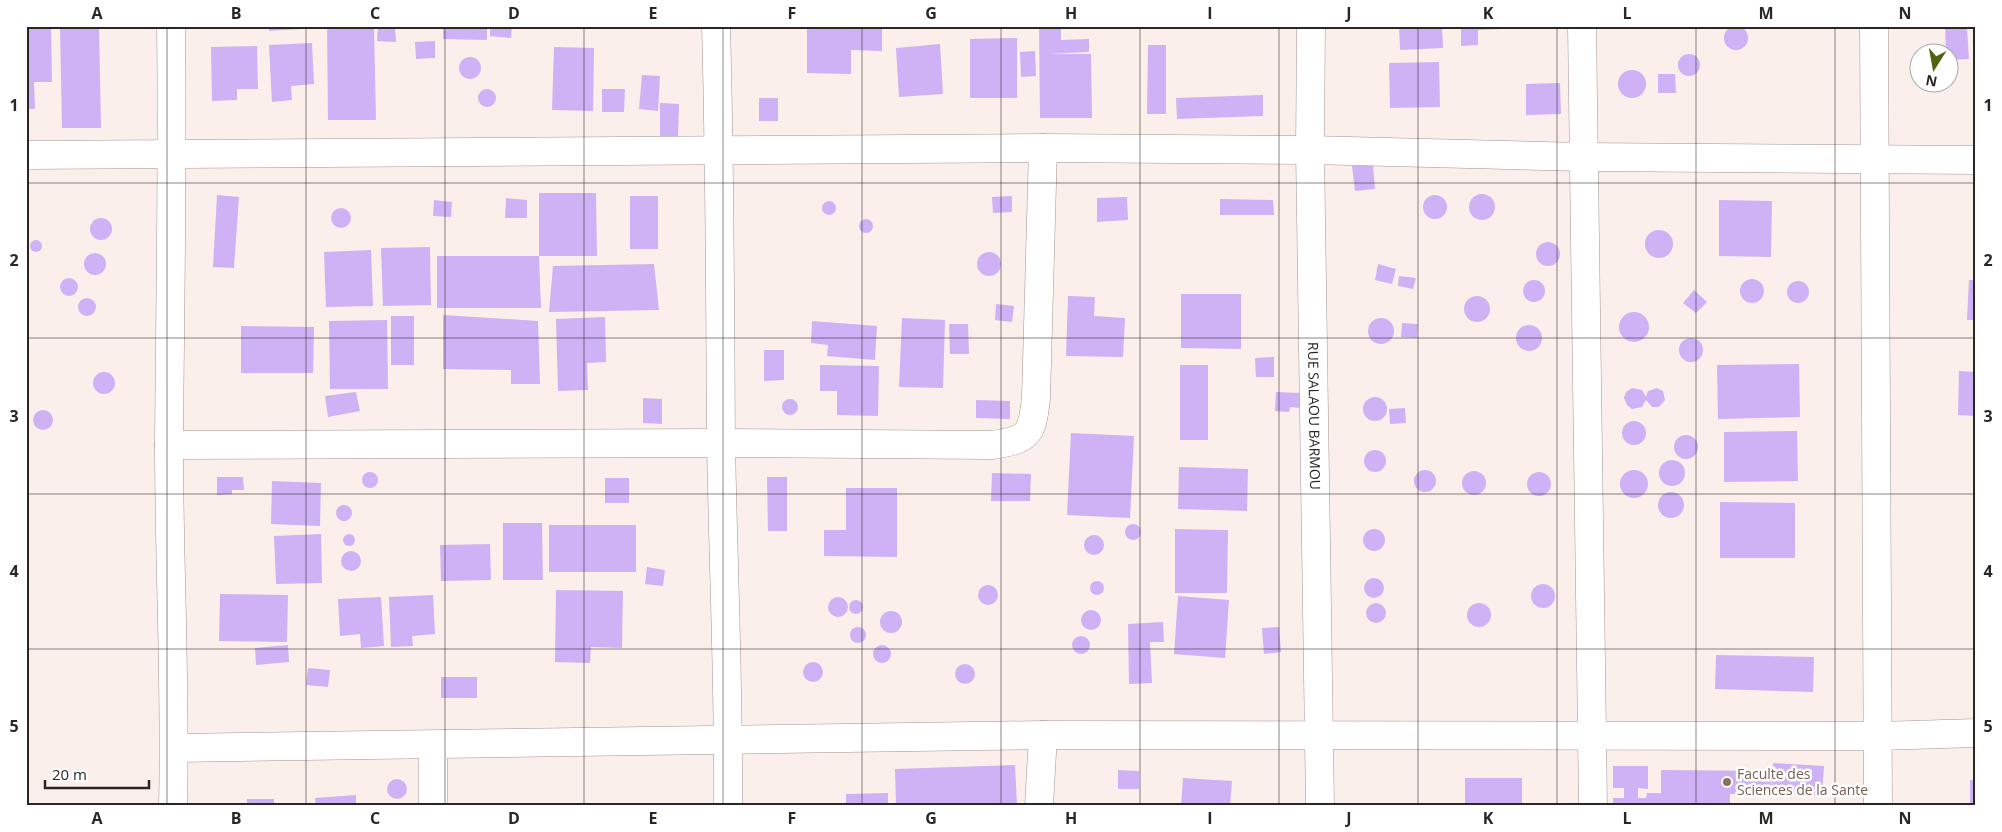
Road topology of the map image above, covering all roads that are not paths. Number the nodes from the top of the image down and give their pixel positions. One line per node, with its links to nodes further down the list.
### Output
1 (172, 26): 9 (street)
2 (716, 26): 8 (street)
3 (1311, 26): 7 (street, RUE SALAOU BARMOU)
4 (1582, 26): 11 (street)
5 (1874, 26): 12 (street)
6 (1043, 148): 7 (street); 8 (street); 14 (street)
7 (1310, 150): 11 (street); 19 (street, RUE SALAOU BARMOU)
8 (720, 151): 9 (street); 14 (street)
9 (173, 153): 10 (street); 15 (street)
10 (26, 155)
11 (1582, 157): 12 (street); 17 (street)
12 (1875, 159): 13 (street); 20 (street)
13 (1976, 160)
14 (722, 443): 15 (street); 21 (street)
15 (169, 445): 23 (street)
16 (1976, 733): 20 (street)
17 (1591, 734): 19 (street); 20 (street); 29 (street)
18 (1043, 735): 19 (street); 21 (street); 27 (street)
19 (1320, 735): 28 (street, RUE SALAOU BARMOU)
20 (1879, 736): 30 (street)
21 (729, 739): 22 (street); 26 (street)
22 (433, 746): 23 (street); 25 (street)
23 (175, 748): 24 (street)
24 (173, 806)
25 (433, 806)
26 (728, 806)
27 (1039, 806)
28 (1320, 806)
29 (1593, 806)
30 (1878, 806)

